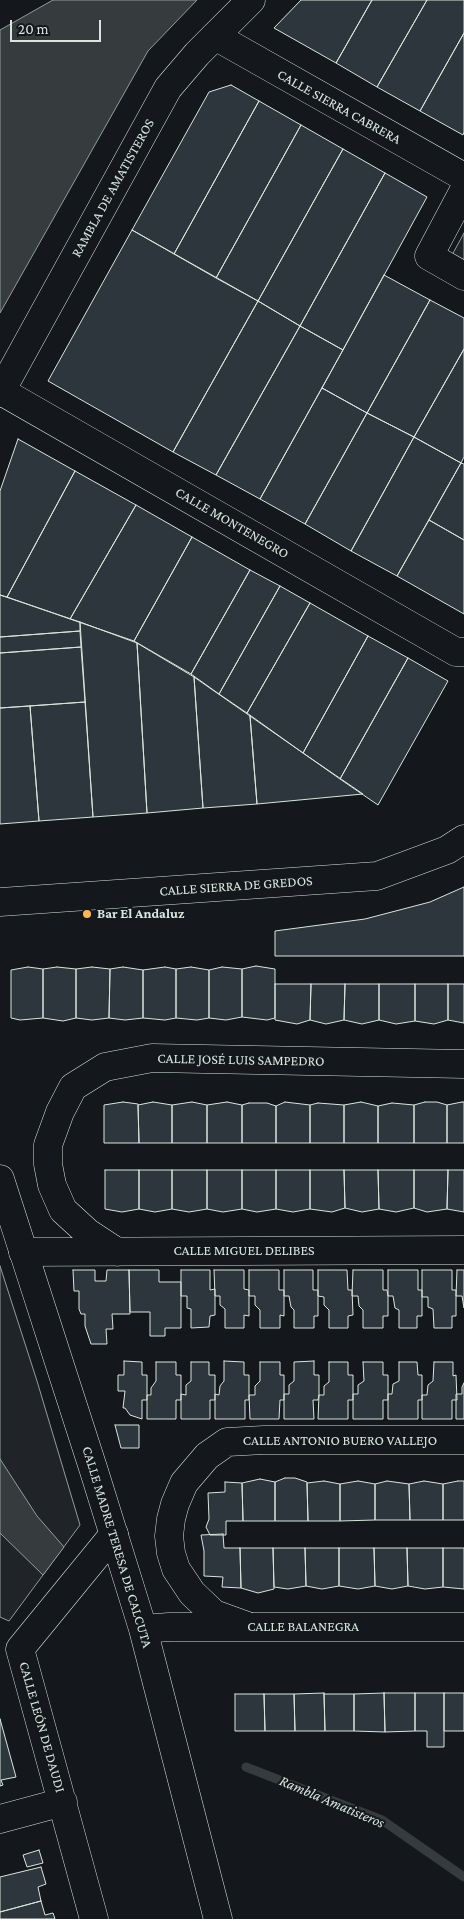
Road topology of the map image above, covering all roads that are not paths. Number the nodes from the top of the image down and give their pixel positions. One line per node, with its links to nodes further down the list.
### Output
1 (251, 0): 2 (street, RAMBLA DE AMATISTEROS)
2 (215, 36): 3 (street, CALLE SIERRA CABRERA); 6 (street, RAMBLA DE AMATISTEROS)
3 (464, 177)
4 (464, 190): 5 (street)
5 (464, 276)
6 (1, 392): 7 (street, CALLE MONTENEGRO)
7 (464, 652)
8 (464, 839): 9 (street, CALLE SIERRA DE GREDOS)
9 (0, 902)
10 (464, 1064): 14 (street, CALLE JOSÉ LUIS SAMPEDRO)
11 (0, 1179): 13 (street, CALLE MADRE TERESA DE CALCUTA)
12 (464, 1250): 14 (street, CALLE MIGUEL DELIBES)
13 (24, 1252): 14 (street, CALLE MIGUEL DELIBES); 16 (street, CALLE MADRE TERESA DE CALCUTA)
14 (117, 1252)
15 (464, 1440): 18 (street, CALLE ANTONIO BUERO VALLEJO)
16 (114, 1534): 19 (street, CALLE MADRE TERESA DE CALCUTA); 20 (street, CALLE LEÓN DE DAUDI)
17 (464, 1627): 18 (street, CALLE BALANEGRA)
18 (253, 1628): 19 (street, CALLE BALANEGRA)
19 (143, 1629): 24 (street, CALLE MADRE TERESA DE CALCUTA)
20 (10, 1647): 21 (street, CALLE LEÓN DE DAUDI)
21 (63, 1802): 22 (street); 23 (street, CALLE LEÓN DE DAUDI)
22 (0, 1819)
23 (94, 1919)
24 (218, 1919)

